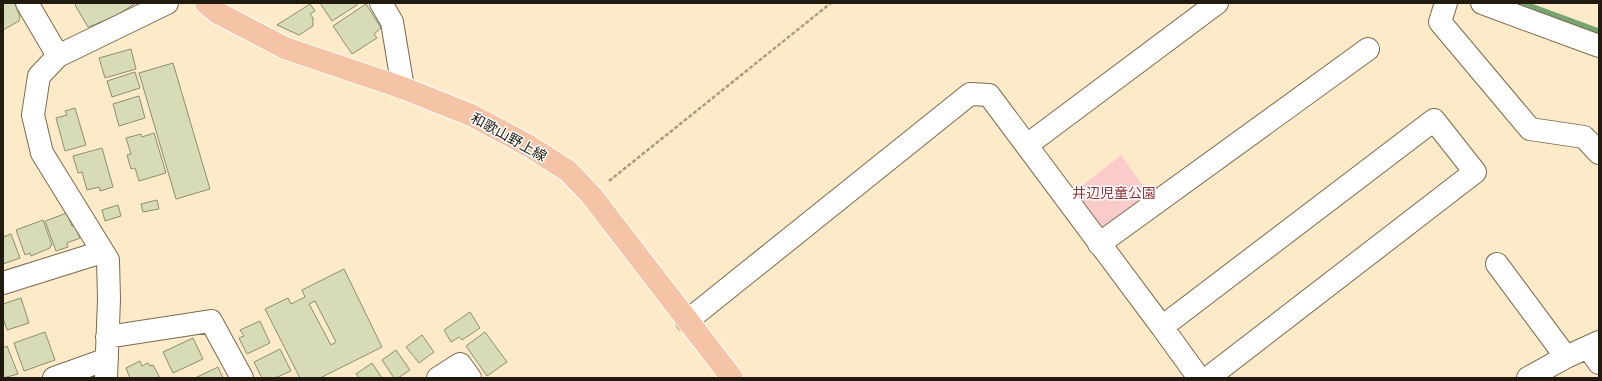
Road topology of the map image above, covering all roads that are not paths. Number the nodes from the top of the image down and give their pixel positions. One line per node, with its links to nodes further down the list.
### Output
1 (27, 3): 10 (street)
2 (168, 3): 10 (street)
3 (206, 3): 11 (main road, 和歌山野上線)
4 (381, 3): 11 (street)
5 (1217, 3): 12 (street)
6 (1446, 3): 13 (street)
7 (1482, 3): 8 (street)
8 (1599, 46)
9 (1368, 48): 14 (street)
10 (58, 56): 15 (street)
11 (402, 88): 18 (main road, 和歌山野上線)
12 (1027, 145): 14 (street); 18 (street)
13 (1599, 153)
14 (1099, 244): 19 (street)
15 (102, 252): 17 (street); 20 (street)
16 (1497, 264): 22 (street)
17 (3, 283)
18 (687, 321): 24 (main road, 和歌山野上線)
19 (1162, 327): 29 (street); 30 (street)
20 (108, 337): 23 (street); 26 (street)
21 (1595, 350): 22 (street)
22 (1566, 357): 31 (street)
23 (106, 369): 25 (street)
24 (727, 376)
25 (54, 378)
26 (242, 378)
27 (438, 378): 28 (street)
28 (470, 378)
29 (1199, 378)
30 (1208, 378)
31 (1528, 378)

